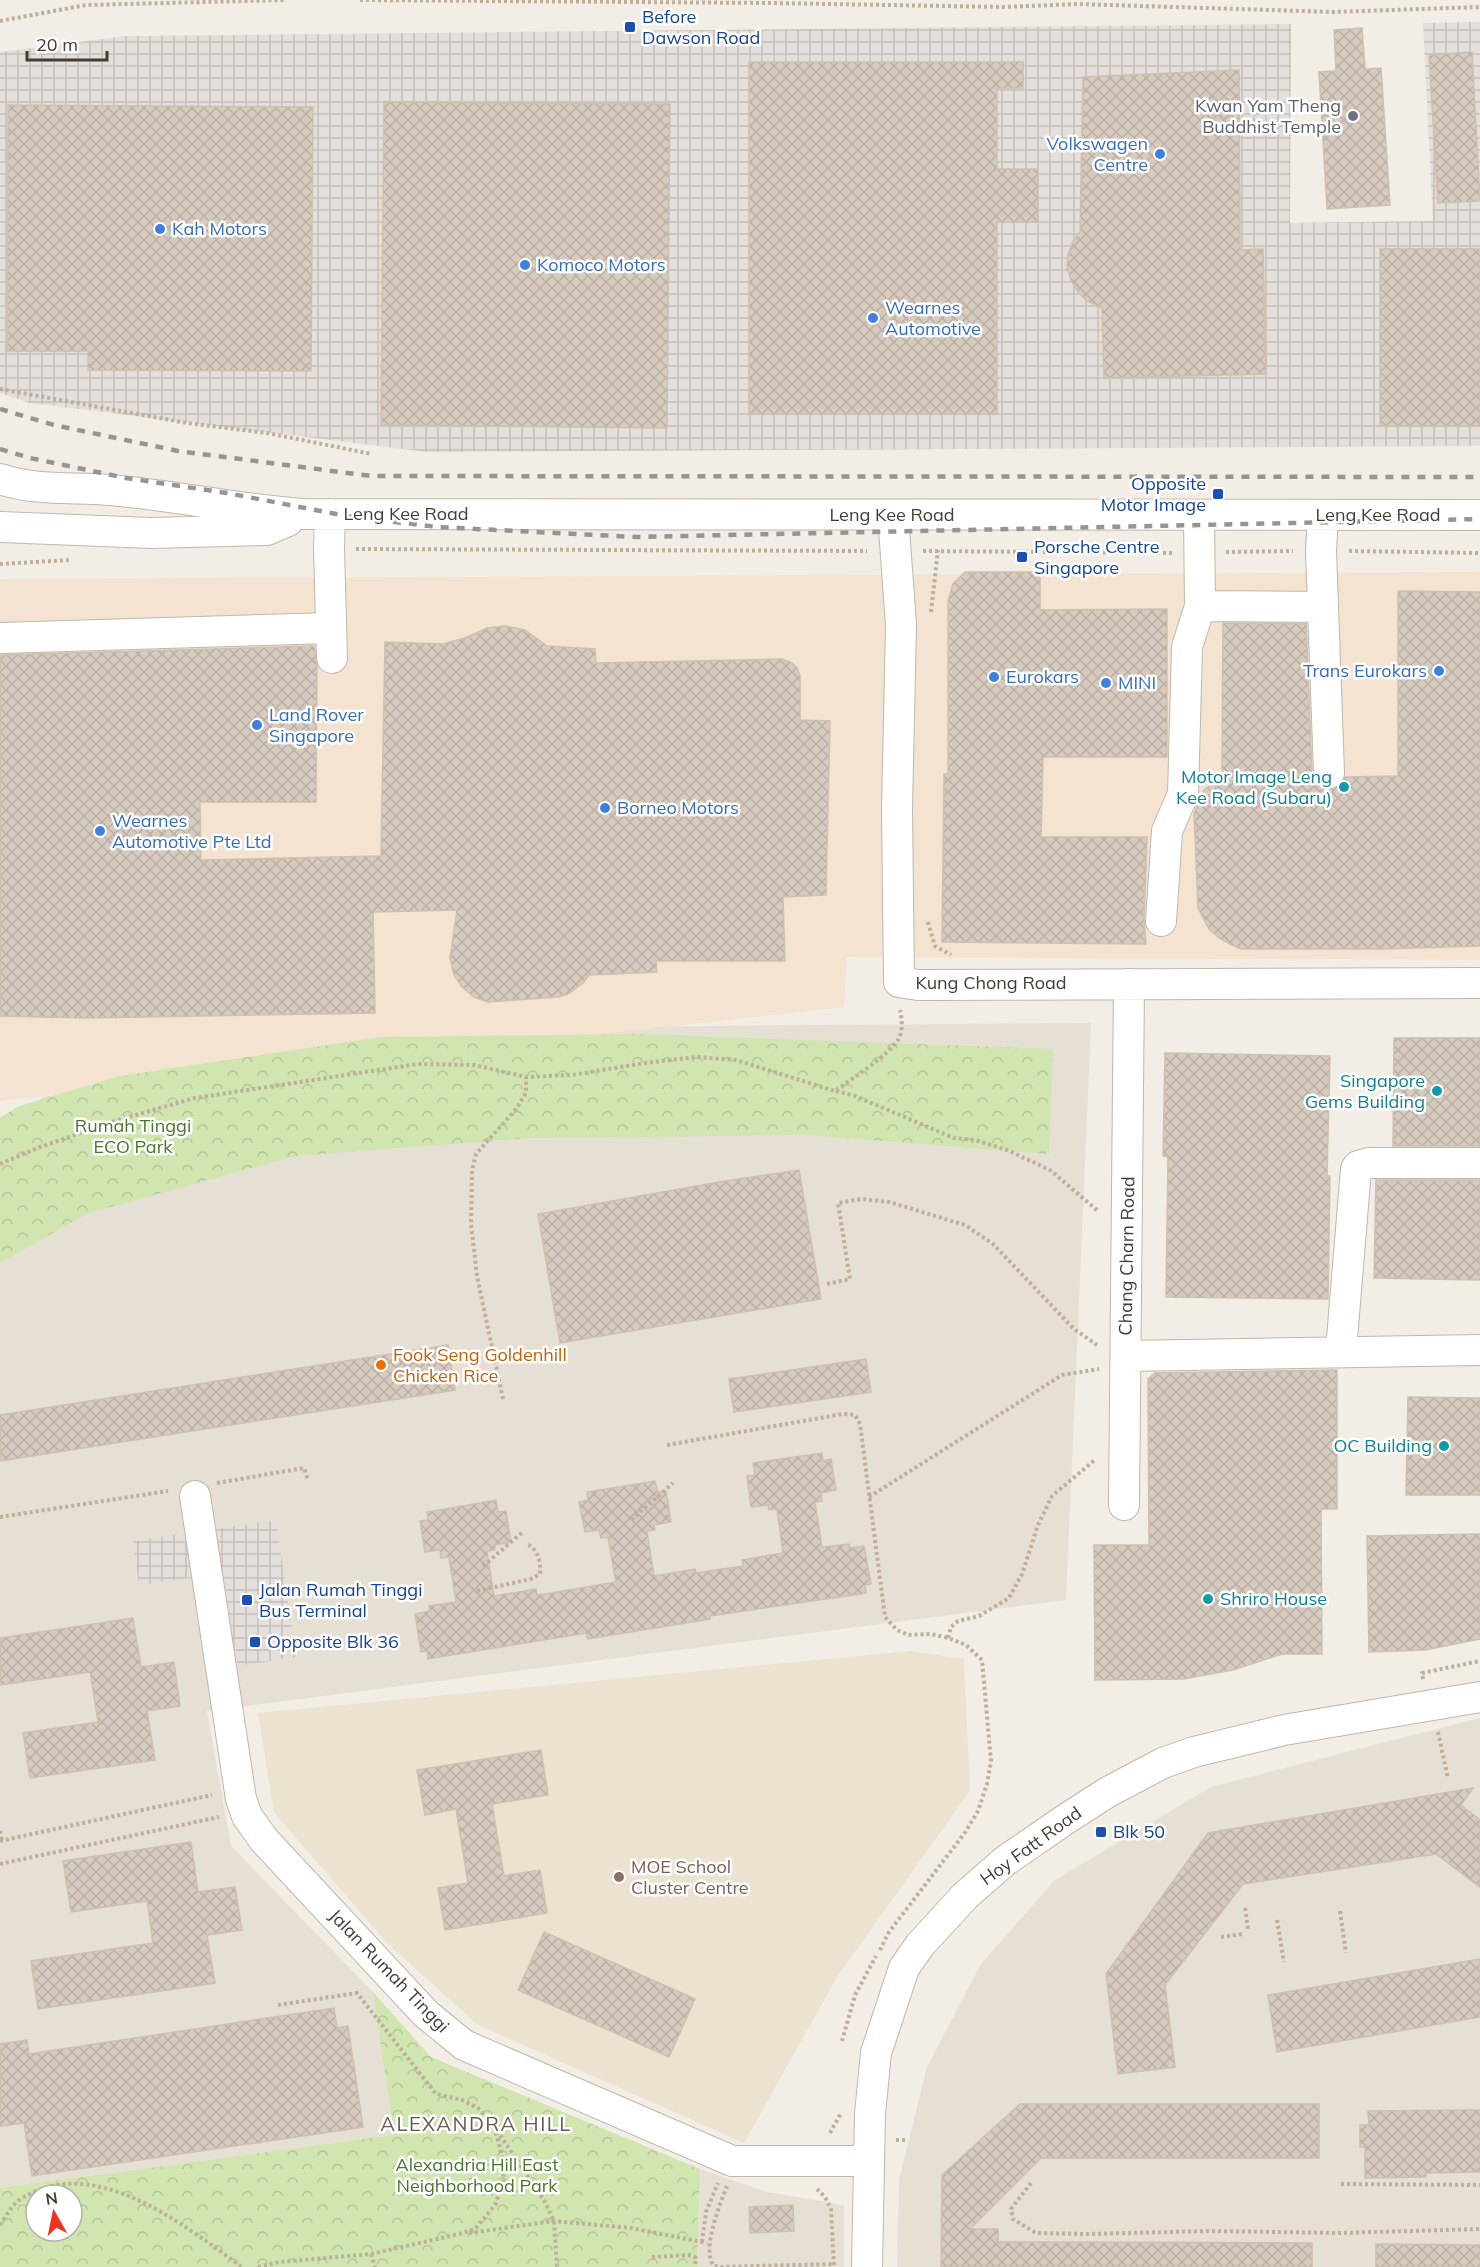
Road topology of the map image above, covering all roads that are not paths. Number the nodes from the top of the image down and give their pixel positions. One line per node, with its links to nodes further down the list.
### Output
1 (0, 479): 2 (street, Leng Kee Road)
2 (317, 514): 3 (street, Leng Kee Road); 7 (street, Leng Kee Road); 10 (street)
3 (893, 515): 4 (street, Leng Kee Road); 16 (street, Kung Chong Road)
4 (1198, 515): 5 (street, Leng Kee Road); 8 (street)
5 (1323, 515): 6 (street, Leng Kee Road); 9 (street)
6 (1480, 515)
7 (0, 527)
8 (1200, 606): 9 (street); 14 (street)
9 (1323, 607): 13 (street)
10 (330, 628): 11 (street); 12 (street)
11 (0, 638)
12 (332, 658)
13 (1329, 773)
14 (1161, 921)
15 (1480, 983): 16 (street, Kung Chong Road)
16 (1129, 984): 20 (street, Chang Charn Road)
17 (1480, 1163): 19 (street)
18 (1480, 1350): 19 (street, Chang Charn Road)
19 (1341, 1351): 20 (street, Chang Charn Road)
20 (1115, 1362): 22 (street)
21 (191, 1490): 24 (street, Jalan Rumah Tinggi)
22 (1124, 1505)
23 (1480, 1697): 24 (street, Hoy Fatt Road)
24 (869, 2161): 25 (street, Hoy Fatt Road)
25 (867, 2267)

